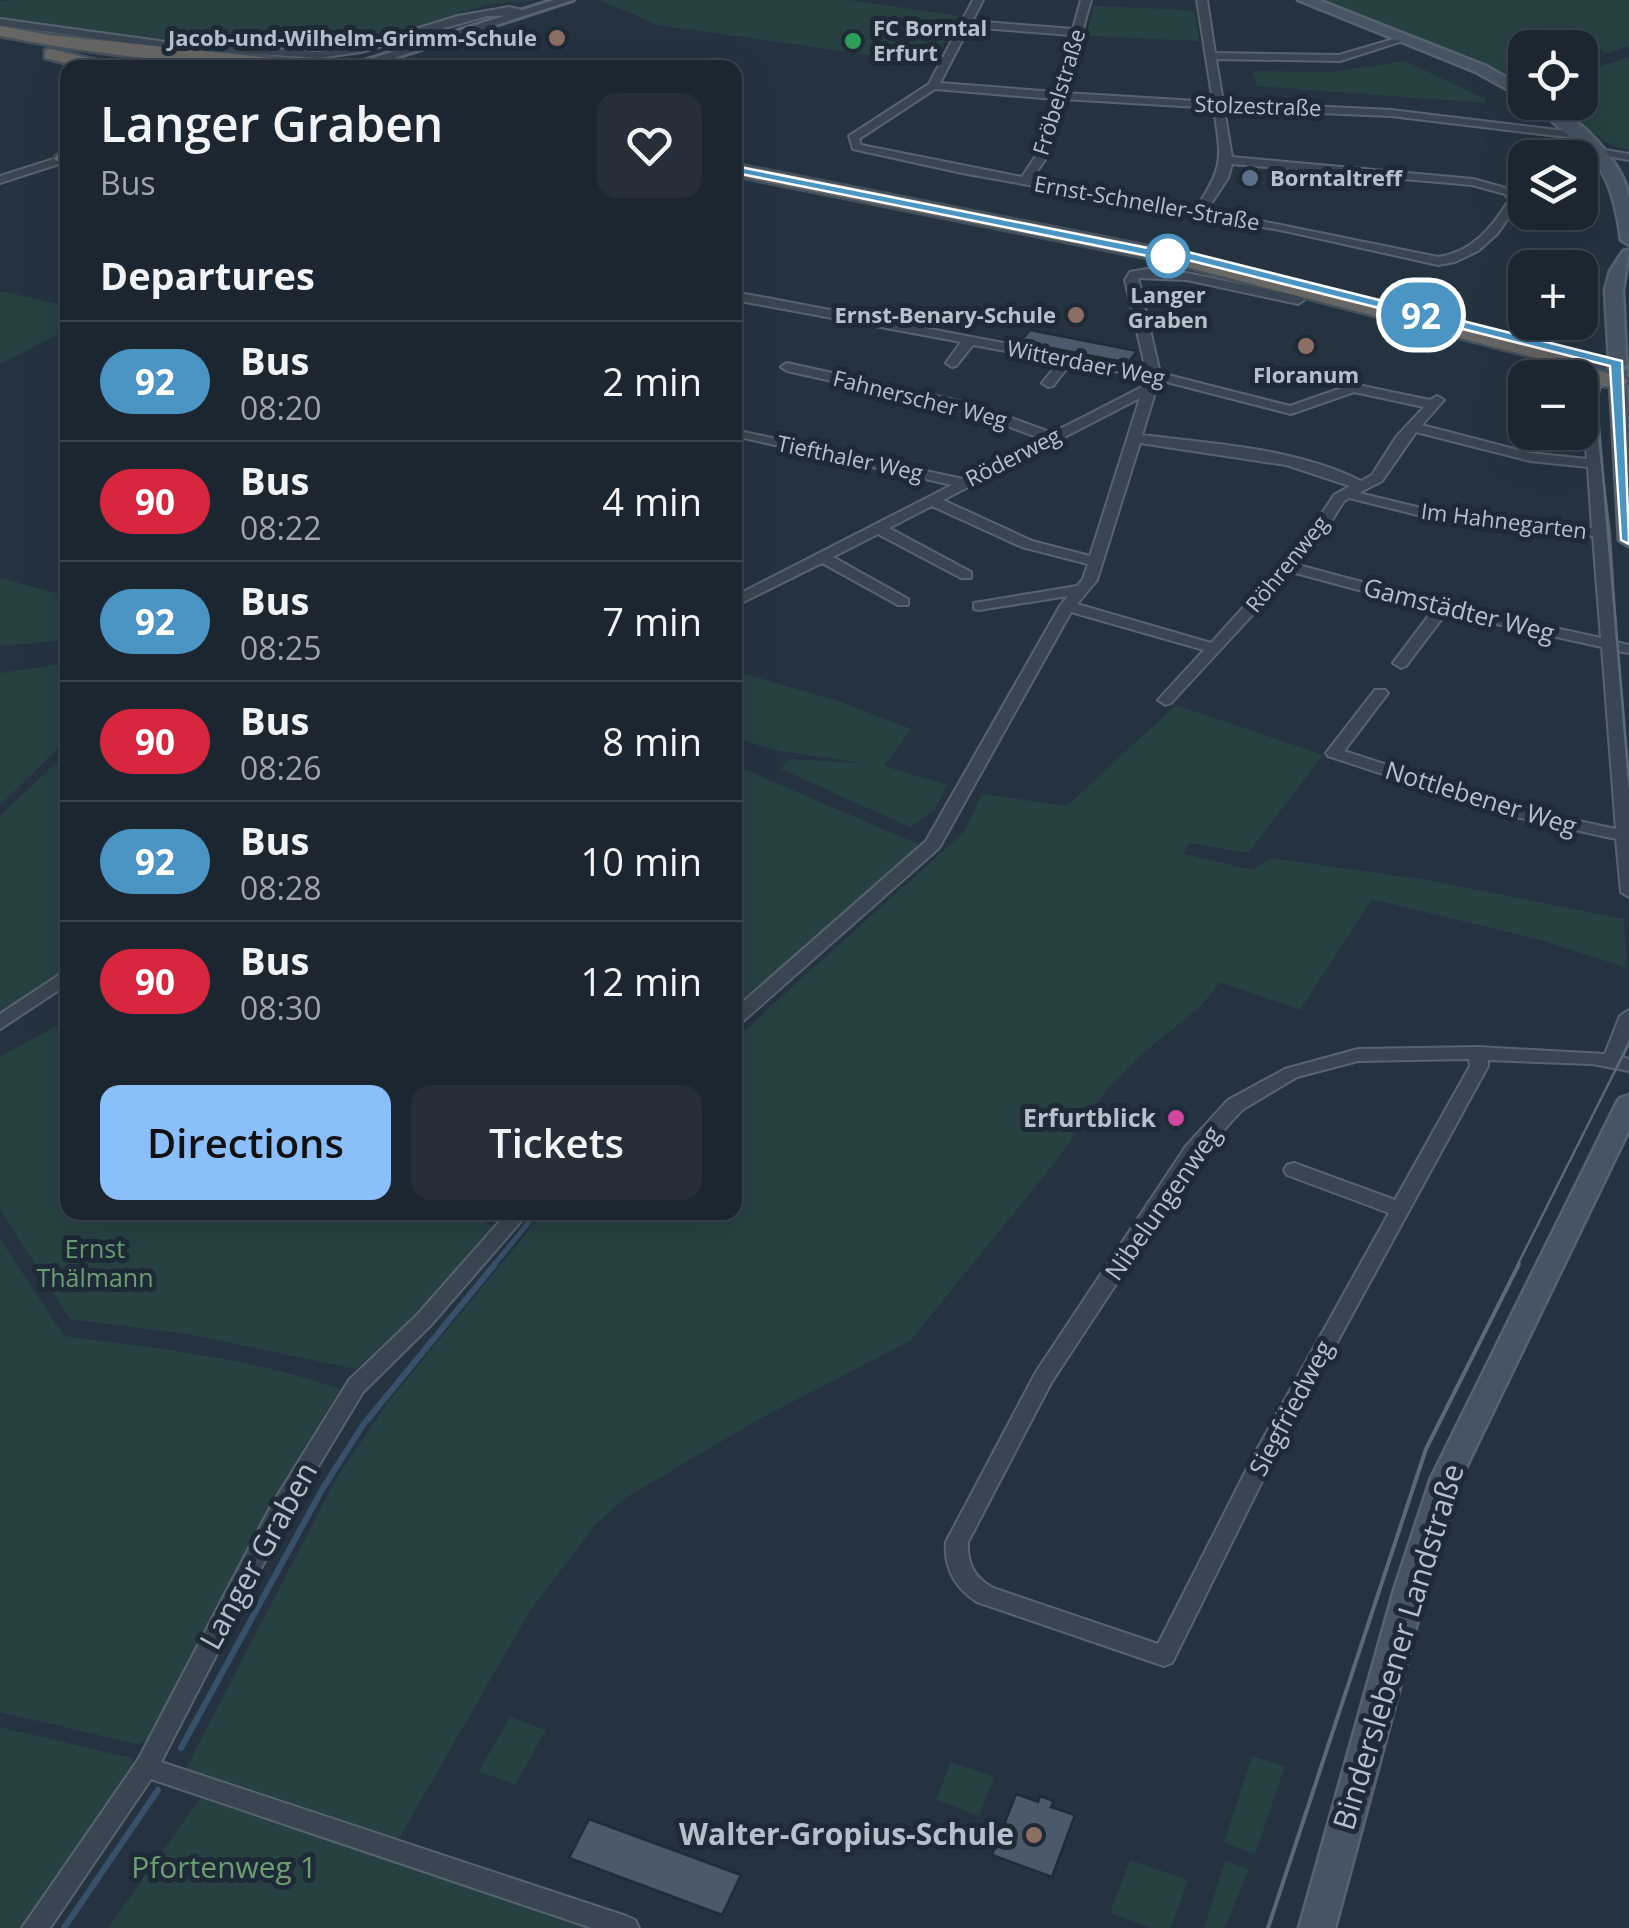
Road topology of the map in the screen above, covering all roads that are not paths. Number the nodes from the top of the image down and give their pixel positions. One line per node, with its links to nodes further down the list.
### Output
1 (567, 0): 6 (street)
2 (978, 0): 7 (street)
3 (1086, 0): 9 (street, Fröbelstraße)
4 (1202, 0): 13 (street)
5 (1305, 0): 12 (main road)
6 (527, 12): 8 (street); 18 (street)
7 (967, 21): 9 (street); 20 (street)
8 (0, 22)
9 (1078, 29): 21 (street, Fröbelstraße)
10 (0, 37): 11 (highway); 14 (highway); 15 (highway)
11 (44, 40): 16 (highway); 17 (highway)
12 (1404, 40): 13 (street); 19 (main road)
13 (1211, 56): 22 (street)
14 (79, 60)
15 (114, 60)
16 (150, 60)
17 (240, 60)
18 (374, 60)
19 (1508, 84)
20 (933, 86): 21 (street, Stolzestraße); 32 (street, Ernst-Schneller-Straße)
21 (1058, 97): 22 (street, Stolzestraße); 32 (street, Fröbelstraße)
22 (1219, 104): 24 (street, Stolzestraße); 27 (street)
23 (1562, 120): 24 (main road)
24 (1583, 136): 25 (main road)
25 (1599, 152): 26 (street); 33 (main road)
26 (1629, 157)
27 (1227, 160): 34 (street); 34 (street, Ernst-Schneller-Straße)
28 (60, 161): 31 (street)
29 (742, 171): 37 (highway)
30 (742, 179): 37 (highway)
31 (0, 180)
32 (1024, 181): 34 (street, Ernst-Schneller-Straße)
33 (1625, 183): 35 (main road)
34 (1200, 212)
35 (1629, 240)
36 (1629, 254): 45 (main road)
37 (1165, 259): 39 (highway); 42 (highway); 45 (highway)
38 (742, 297): 40 (street, Witterdaer Weg)
39 (1298, 300): 45 (highway); 46 (street)
40 (970, 342): 41 (street, Witterdaer Weg); 43 (street)
41 (1068, 359): 46 (street, Witterdaer Weg); 47 (street)
42 (1564, 360)
43 (952, 362)
44 (787, 367): 51 (street, Fahnerscher Weg)
45 (1623, 374): 58 (main road)
46 (1151, 382): 48 (street, Witterdaer Weg); 51 (street, Röderweg); 52 (street)
47 (1048, 383)
48 (1436, 401): 49 (street, Röhrenweg)
49 (1413, 427): 54 (street); 56 (street, Röhrenweg)
50 (742, 434): 55 (street, Tiefthaler Weg)
51 (1050, 437): 55 (street, Röderweg)
52 (1134, 438): 56 (street, Im Hahnegarten); 63 (street)
53 (1594, 450): 54 (street)
54 (1595, 464): 60 (street)
55 (964, 482): 57 (street, Röderweg)
56 (1355, 491): 60 (street, Im Hahnegarten); 64 (street, Röhrenweg)
57 (931, 500): 59 (street, Röderweg); 63 (street)
58 (1628, 507): 61 (main road)
59 (880, 529): 62 (street, Röderweg); 65 (street)
60 (1602, 533): 72 (street)
61 (1629, 540)
62 (824, 558): 67 (street, Röderweg); 68 (street)
63 (1095, 562): 66 (street)
64 (1290, 567): 71 (street, Gamstädter Weg); 73 (street, Röhrenweg)
65 (966, 575)
66 (1083, 590): 69 (street); 70 (street)
67 (742, 599)
68 (903, 602)
69 (979, 606)
70 (1067, 606): 73 (street); 81 (street)
71 (1442, 608): 72 (street, Gamstädter Weg); 75 (street)
72 (1610, 647): 74 (street, Gamstädter Weg); 78 (street)
73 (1216, 648): 77 (street, Röhrenweg)
74 (1629, 649)
75 (1400, 662)
76 (1380, 693): 78 (street, Nottlebener Weg)
77 (1166, 700)
78 (1627, 836): 79 (street)
79 (1629, 892)
80 (60, 981): 83 (street)
81 (742, 1013)
82 (1629, 1016): 85 (street)
83 (0, 1023)
84 (1478, 1053): 85 (street, Nibelungenweg); 88 (street, Siegfriedweg); 90 (street, Nibelungenweg)
85 (1620, 1063)
86 (1629, 1104): 94 (main road, Binderslebener Landstraße)
87 (1294, 1170): 88 (street)
88 (1399, 1209): 90 (street, Siegfriedweg)
89 (513, 1220): 91 (street, Langer Graben)
90 (1046, 1616)
91 (146, 1768): 92 (street, Langer Graben); 93 (street)
92 (35, 1928)
93 (626, 1928)
94 (1316, 1928)

